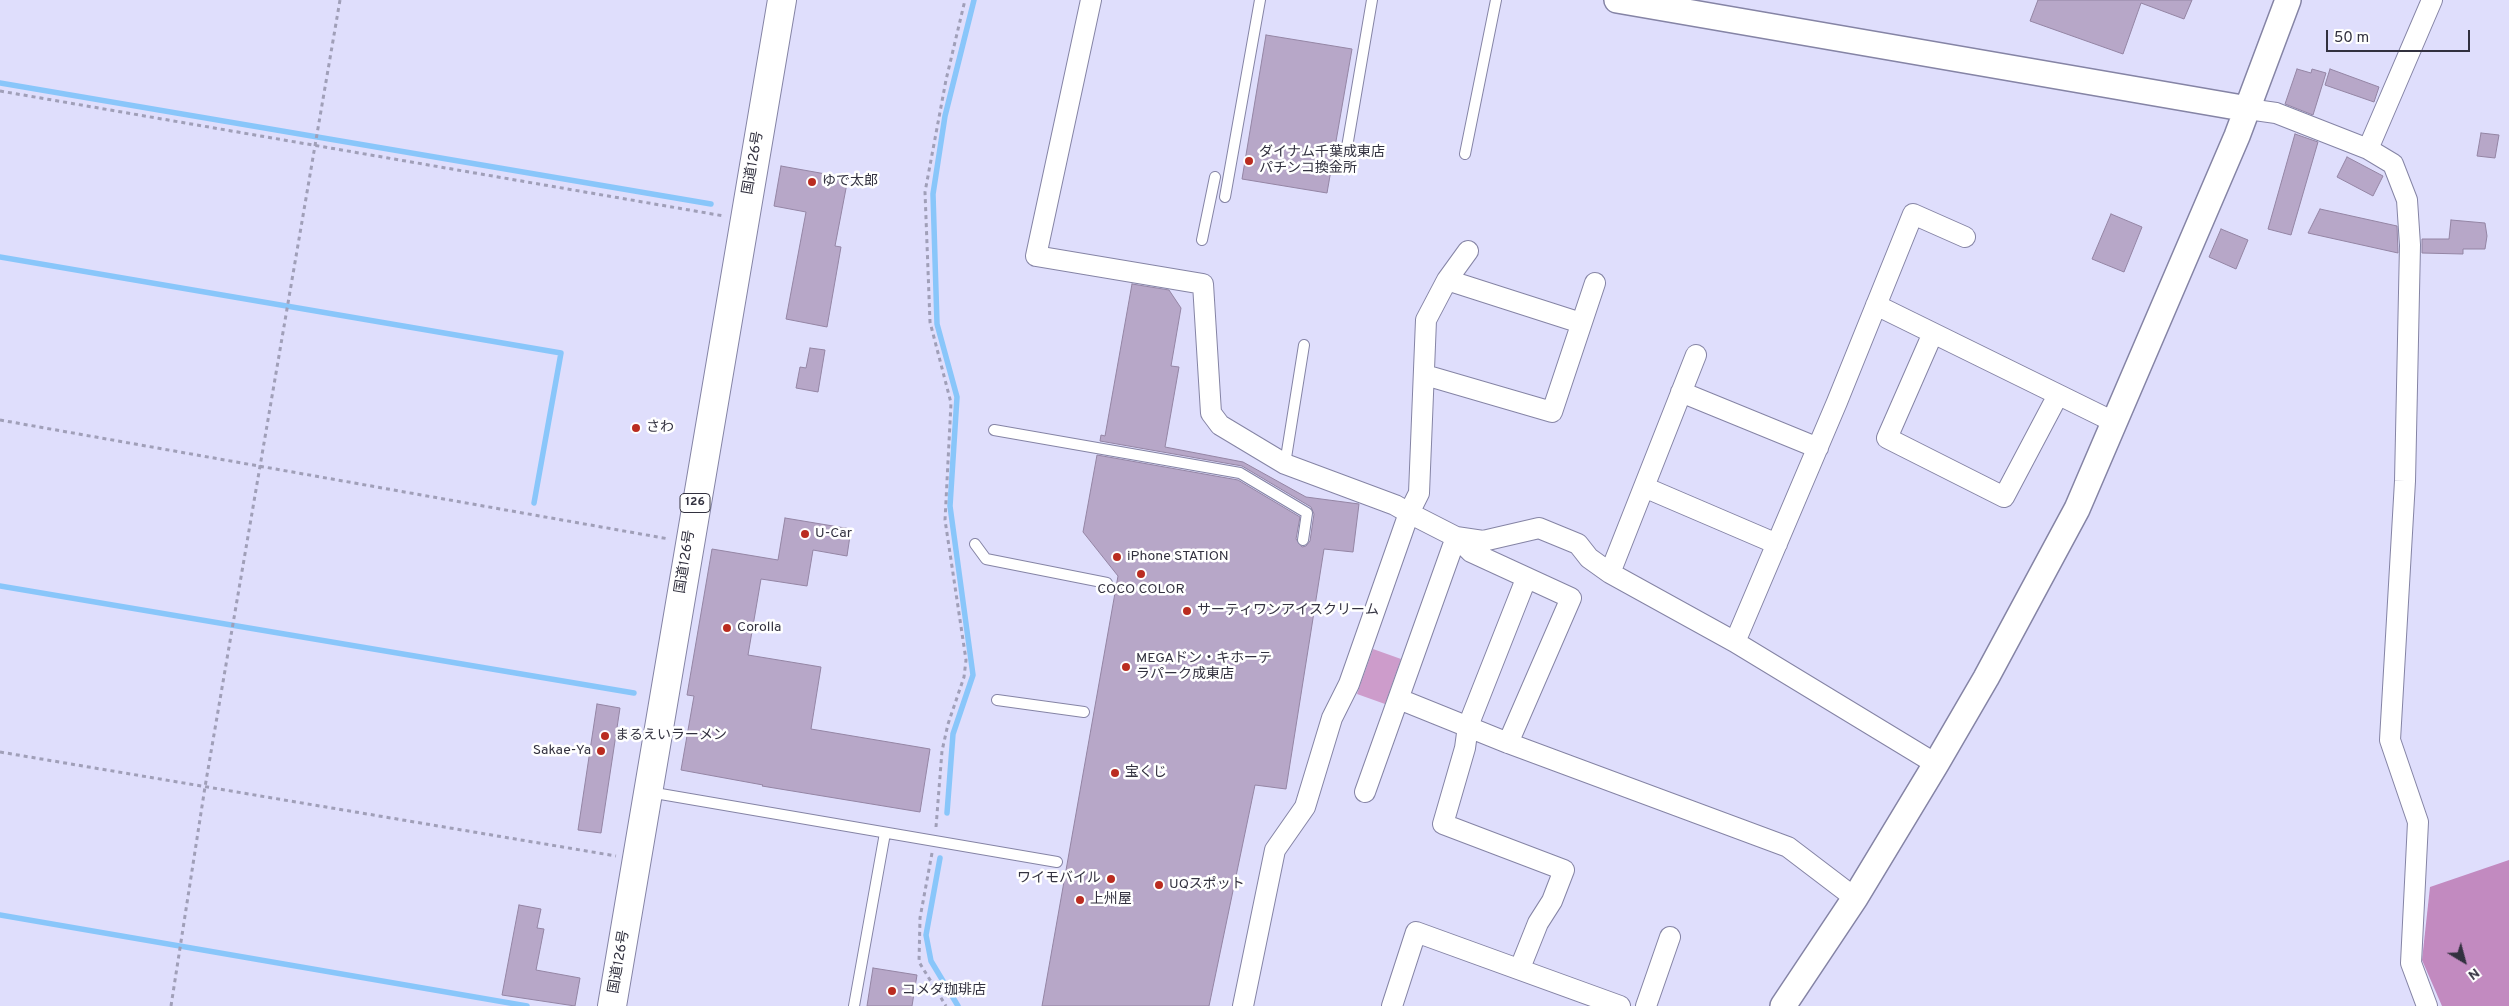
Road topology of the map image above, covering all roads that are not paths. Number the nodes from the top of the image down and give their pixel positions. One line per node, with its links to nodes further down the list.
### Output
1 (782, 0): 48 (highway, 国道126号 / 126)
2 (1091, 0): 31 (street)
3 (1260, 0): 14 (lane)
4 (1372, 0): 12 (lane)
5 (1496, 0): 11 (lane)
6 (1616, 0): 9 (street)
7 (2288, 0): 9 (street)
8 (2432, 0): 10 (street)
9 (2248, 109): 10 (street); 28 (street)
10 (2368, 149): 62 (street)
11 (1465, 154)
12 (1345, 159)
13 (1215, 177): 16 (lane)
14 (1225, 197)
15 (1965, 236): 20 (street)
16 (1202, 240)
17 (1468, 251): 18 (street)
18 (1447, 280): 21 (street); 25 (street)
19 (1594, 283): 21 (street)
20 (1876, 305): 22 (street); 30 (street)
21 (1581, 323): 25 (street)
22 (1933, 333): 27 (street); 27 (street)
23 (1304, 345): 31 (lane)
24 (1696, 355): 26 (street)
25 (1425, 375): 33 (street)
26 (1681, 392): 30 (street); 32 (street)
27 (2058, 394): 28 (street)
28 (2114, 422): 47 (street)
29 (994, 430): 35 (lane)
30 (1818, 448): 37 (street)
31 (1285, 464): 33 (street)
32 (1644, 487): 37 (street); 38 (street)
33 (1410, 513): 34 (street); 57 (street)
34 (1456, 537): 38 (street); 39 (street); 42 (street)
35 (1303, 540)
36 (975, 544): 40 (lane)
37 (1777, 544): 41 (street)
38 (1610, 573): 41 (street)
39 (1526, 579): 45 (street); 46 (street)
40 (1107, 583)
41 (1735, 642): 47 (street)
42 (1399, 699): 45 (street); 49 (street)
43 (997, 700): 44 (lane)
44 (1084, 712)
45 (1468, 726): 46 (street); 54 (street)
46 (1508, 743): 52 (street)
47 (1936, 764): 52 (street)
48 (648, 792): 50 (lane); 55 (highway, 国道126号 / 126)
49 (1365, 792)
50 (885, 833): 51 (lane); 56 (lane)
51 (1057, 862)
52 (1856, 898): 61 (street)
53 (1670, 938): 60 (street)
54 (1520, 968): 58 (street); 59 (street)
55 (612, 1006)
56 (854, 1006)
57 (1243, 1006)
58 (1392, 1006)
59 (1620, 1006)
60 (1646, 1006)
61 (1783, 1006)
62 (2427, 1006)

